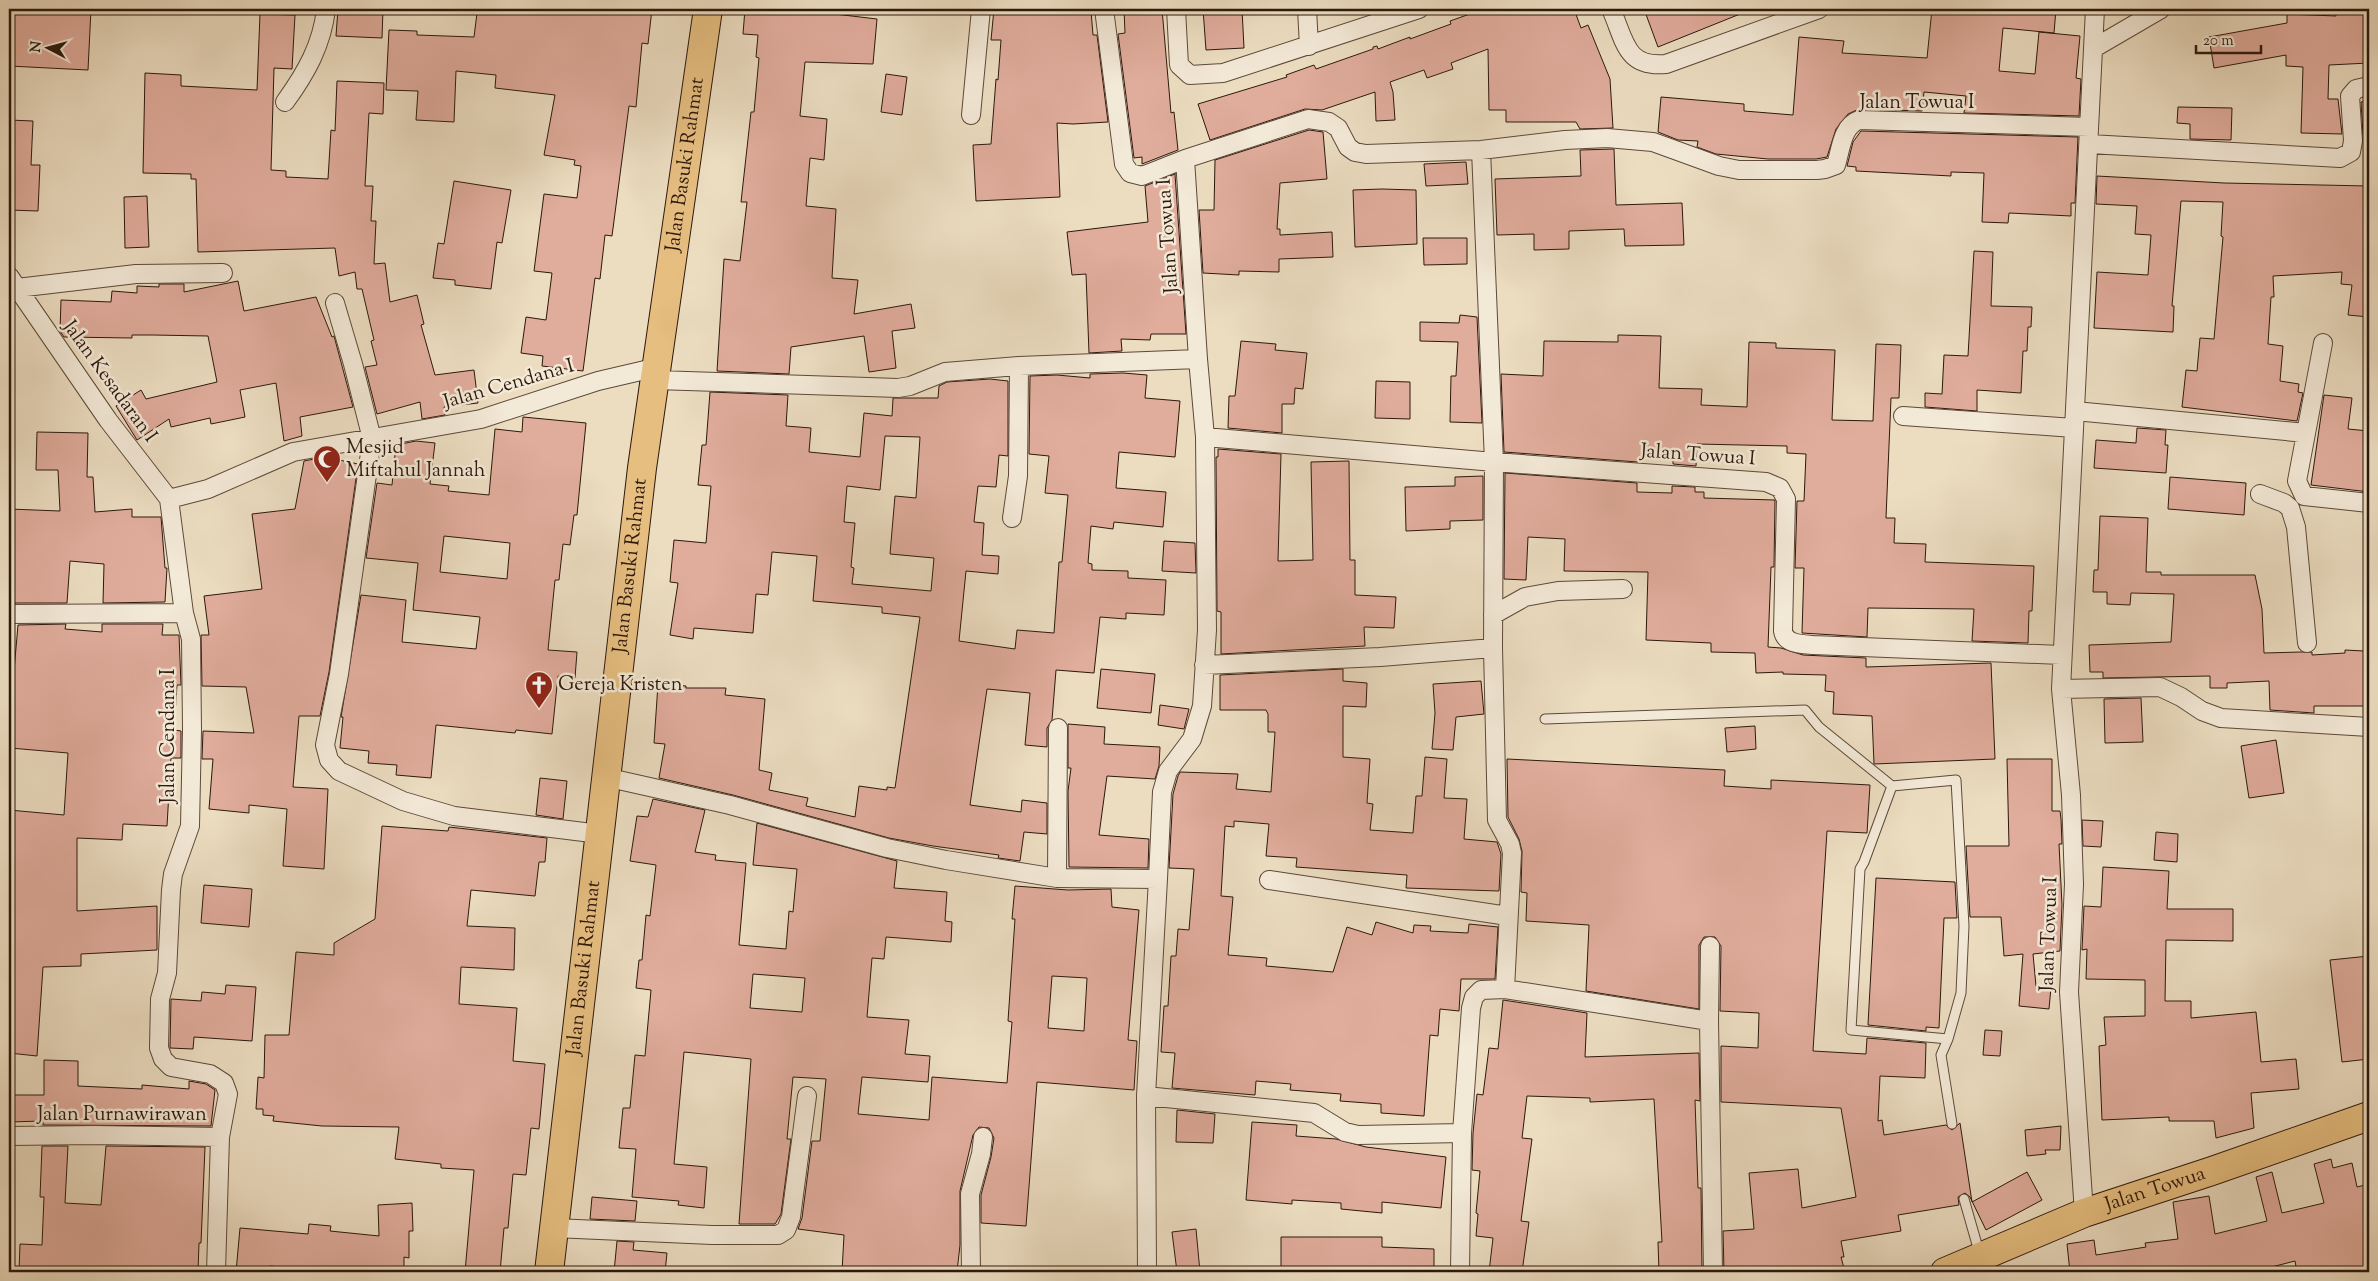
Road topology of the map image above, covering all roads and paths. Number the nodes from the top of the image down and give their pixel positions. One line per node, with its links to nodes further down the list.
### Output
1 (326, 9): 15 (street)
2 (708, 9): 27 (main road, Jalan Basuki Rahmat)
3 (980, 9): 16 (street)
4 (1104, 9): 20 (street)
5 (1176, 9): 12 (street)
6 (1308, 9): 12 (street)
7 (1419, 9): 12 (street)
8 (1611, 9): 9 (street)
9 (1818, 9)
10 (2094, 9): 13 (street, Jalan Towua I)
11 (2162, 9): 13 (street)
12 (1309, 46)
13 (2094, 48): 17 (street, Jalan Towua I)
14 (2369, 86): 18 (street)
15 (285, 102)
16 (971, 115)
17 (2090, 126): 18 (street, Jalan Towua I); 19 (street, Jalan Towua I)
18 (2089, 144): 29 (street, Jalan Towua I)
19 (1481, 150): 20 (street, Jalan Towua I); 33 (street)
20 (1185, 159): 25 (street, Jalan Towua I)
21 (223, 272): 22 (street, Jalan Kesadaran I)
22 (13, 282): 36 (street, Jalan Kesadaran I)
23 (334, 303): 32 (street)
24 (2323, 343): 30 (street)
25 (1198, 359): 26 (street, Jalan Cendana I); 31 (street, Jalan Towua I)
26 (1019, 366): 27 (street, Jalan Cendana I); 39 (street)
27 (657, 374): 32 (street, Jalan Cendana I); 52 (main road, Jalan Basuki Rahmat)
28 (1903, 416): 29 (street)
29 (2075, 420): 30 (street); 46 (street, Jalan Towua I)
30 (2306, 433): 34 (street)
31 (1204, 437): 33 (street, Jalan Towua I); 47 (street, Jalan Towua I)
32 (372, 439): 36 (street, Jalan Cendana I); 54 (street)
33 (1494, 462): 43 (street); 46 (street, Jalan Towua I)
34 (2299, 489): 37 (street); 38 (street)
35 (2260, 494): 37 (street)
36 (169, 499): 41 (street, Jalan Cendana I)
37 (2284, 503): 44 (street)
38 (2369, 503)
39 (1012, 518)
40 (1623, 589): 43 (street)
41 (184, 613): 42 (street); 70 (street, Jalan Cendana I)
42 (9, 614)
43 (1493, 614): 45 (street)
44 (2308, 642)
45 (1493, 648): 47 (street); 58 (street)
46 (2061, 655): 48 (street, Jalan Towua I)
47 (1204, 665): 56 (street, Jalan Towua I)
48 (2061, 690): 50 (street); 72 (street, Jalan Towua I)
49 (1545, 719): 53 (lane)
50 (2369, 727)
51 (1058, 728): 55 (street)
52 (605, 777): 54 (main road, Jalan Basuki Rahmat); 55 (street)
53 (1892, 786): 62 (lane); 62 (lane)
54 (600, 834): 73 (main road, Jalan Basuki Rahmat)
55 (1057, 878): 56 (street)
56 (1158, 879): 64 (street, Jalan Towua I)
57 (1269, 880): 58 (street)
58 (1508, 916): 60 (street)
59 (1710, 946): 61 (street)
60 (1505, 989): 61 (street); 67 (street)
61 (1709, 1021): 80 (street)
62 (1948, 1039): 66 (lane)
63 (807, 1096): 73 (street)
64 (1146, 1096): 67 (street); 78 (street, Jalan Towua I)
65 (2369, 1116): 72 (main road, Jalan Towua)
66 (1952, 1124)
67 (1462, 1134): 79 (street)
68 (9, 1136): 70 (street, Jalan Purnawirawan)
69 (983, 1137): 77 (street)
70 (220, 1138): 75 (street, Jalan Purnawirawan)
71 (1964, 1199): 74 (lane)
72 (2084, 1214): 74 (main road, Jalan Towua)
73 (554, 1228): 76 (main road, Jalan Basuki Rahmat)
74 (1980, 1257): 81 (main road, Jalan Towua)
75 (216, 1272)
76 (550, 1272)
77 (971, 1272)
78 (1147, 1272)
79 (1460, 1272)
80 (1713, 1272)
81 (1945, 1272)

